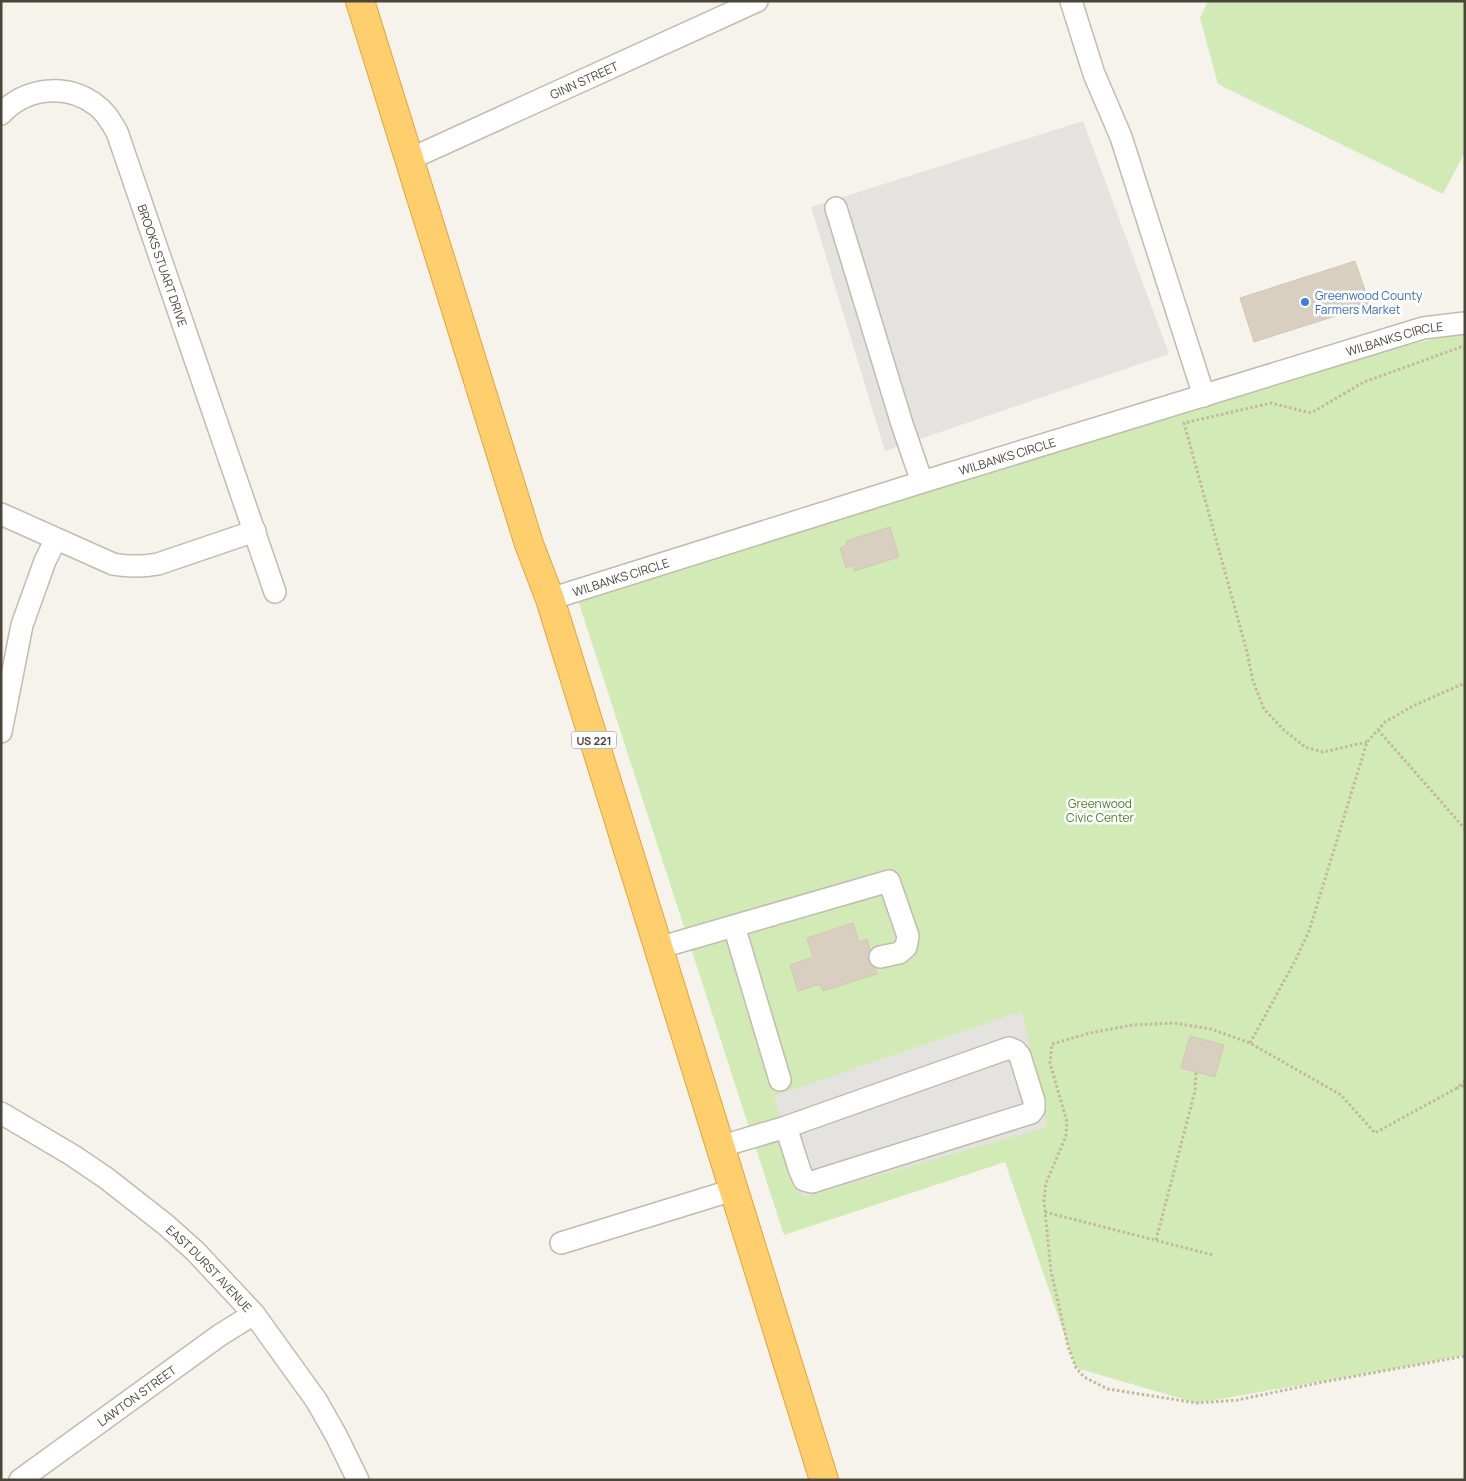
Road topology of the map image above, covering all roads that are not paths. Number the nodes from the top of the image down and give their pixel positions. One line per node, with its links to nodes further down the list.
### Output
1 (360, 1): 5 (highway, US 221)
2 (757, 1): 5 (street, GINN STREET)
3 (1071, 1): 8 (street)
4 (1, 114): 11 (street, BROOKS STUART DRIVE)
5 (410, 159): 14 (highway, US 221)
6 (836, 208): 9 (street)
7 (1465, 323): 8 (street, WILBANKS CIRCLE)
8 (1204, 396): 9 (street, WILBANKS CIRCLE)
9 (922, 482): 14 (street, WILBANKS CIRCLE)
10 (1, 514): 12 (street)
11 (255, 532): 12 (street); 13 (street, BROOKS STUART DRIVE)
12 (56, 539): 15 (street)
13 (275, 592)
14 (550, 599): 17 (highway, US 221)
15 (1, 732)
16 (734, 926): 17 (street); 18 (street); 19 (street)
17 (658, 948): 22 (highway, US 221)
18 (880, 958)
19 (780, 1080)
20 (1, 1113): 25 (street, EAST DURST AVENUE)
21 (786, 1127): 21 (street); 22 (street)
22 (719, 1147): 23 (highway, US 221)
23 (733, 1190): 24 (street); 28 (highway, US 221)
24 (561, 1243)
25 (254, 1314): 26 (street, LAWTON STREET); 27 (street, EAST DURST AVENUE)
26 (20, 1480)
27 (358, 1480)
28 (824, 1480)

